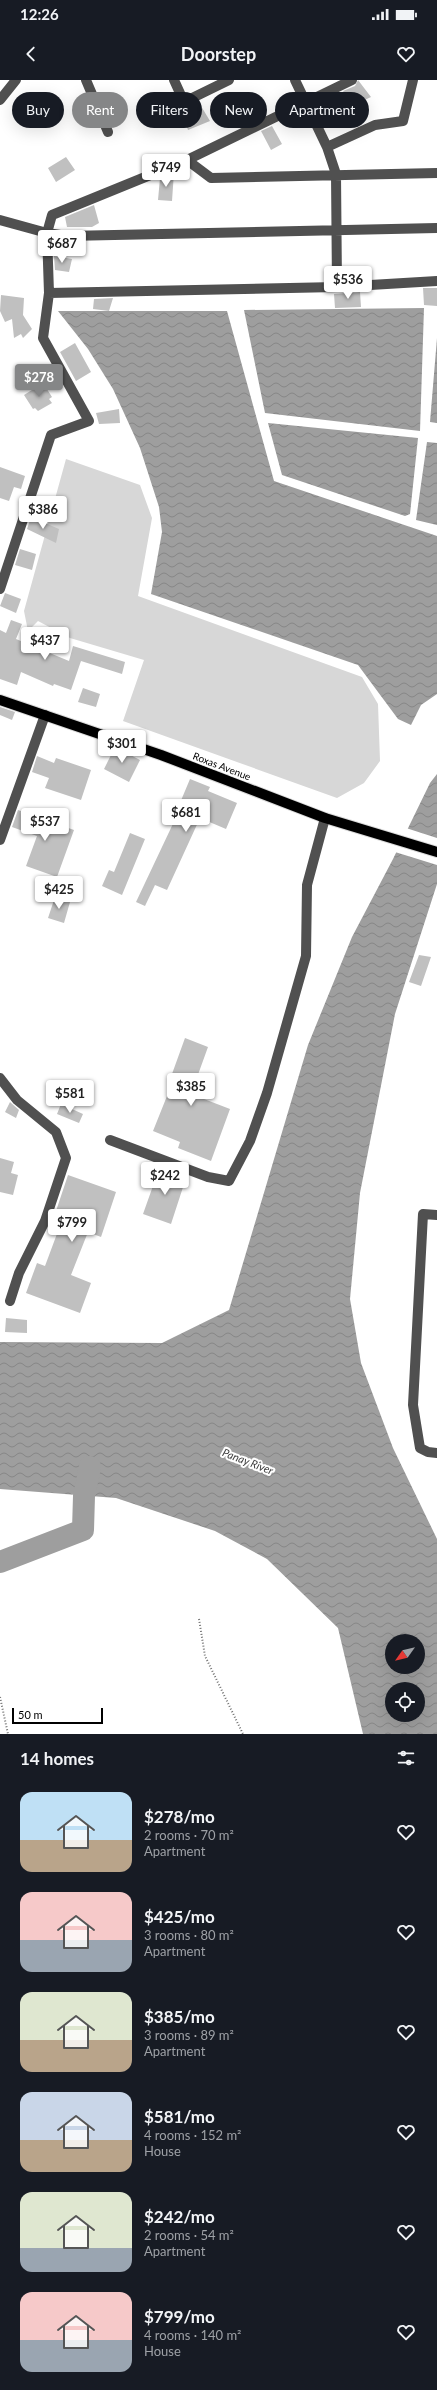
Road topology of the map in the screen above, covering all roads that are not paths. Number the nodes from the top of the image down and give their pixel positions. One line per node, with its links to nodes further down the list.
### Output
1 (16, 80): 10 (street)
2 (86, 80): 13 (street)
3 (174, 80): 4 (street)
4 (229, 80)
5 (295, 80): 8 (street)
6 (352, 80): 9 (street)
7 (413, 80): 14 (street)
8 (302, 92)
9 (327, 92)
10 (0, 100)
11 (275, 117): 15 (street)
12 (319, 128): 14 (street)
13 (108, 132)
14 (327, 147): 17 (street)
15 (187, 160): 17 (street); 21 (street)
16 (437, 173): 17 (street)
17 (336, 174): 20 (street)
18 (0, 220): 21 (street)
19 (437, 228): 20 (street)
20 (337, 229): 21 (street); 23 (street)
21 (47, 233): 24 (street)
22 (437, 282): 23 (street)
23 (337, 287): 24 (street)
24 (49, 293): 25 (street)
25 (0, 589)
26 (0, 700): 27 (main road, Roxas Avenue)
27 (45, 715): 28 (main road, Roxas Avenue); 29 (street)
28 (325, 818): 30 (main road, Roxas Avenue); 32 (street)
29 (0, 840)
30 (437, 852)
31 (0, 1078): 34 (street)
32 (110, 1140)
33 (437, 1215): 35 (street)
34 (10, 1301)
35 (437, 1453)

